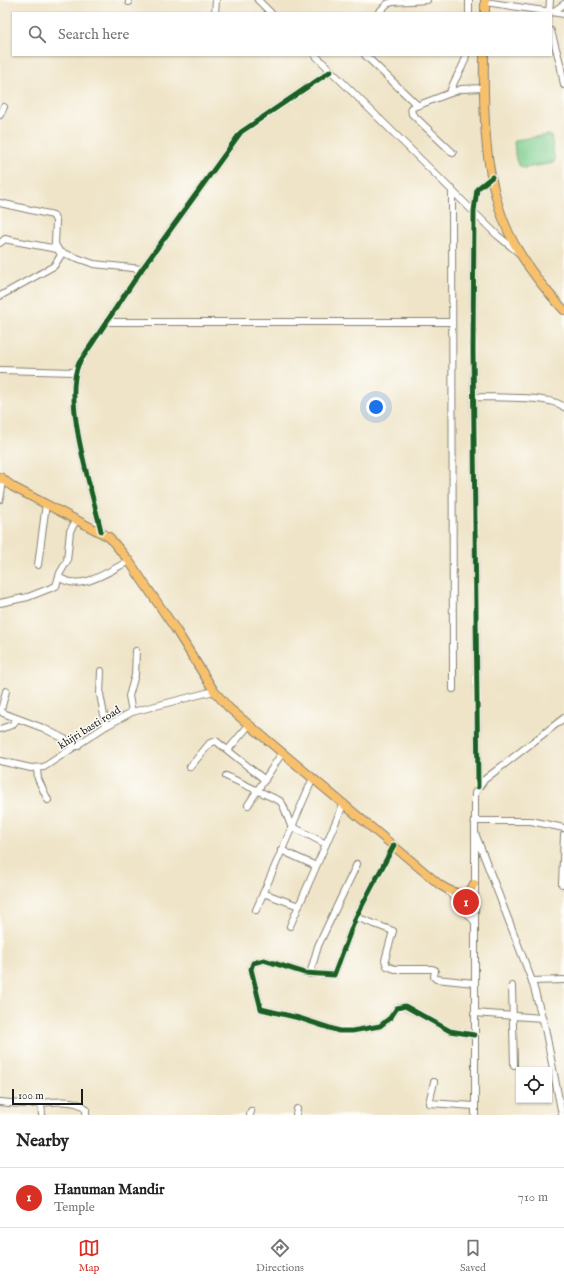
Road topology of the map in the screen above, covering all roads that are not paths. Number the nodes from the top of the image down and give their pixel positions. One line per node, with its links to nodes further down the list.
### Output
1 (216, 0): 8 (street)
2 (258, 0): 9 (street)
3 (427, 0): 10 (street)
4 (469, 0): 11 (street)
5 (550, 0): 13 (street)
6 (485, 1): 12 (main road); 13 (street)
7 (564, 4): 13 (street)
8 (215, 12)
9 (270, 12)
10 (379, 12)
11 (469, 12)
12 (485, 12)
13 (551, 12)
14 (552, 12): 15 (street)
15 (564, 14)
16 (552, 35): 22 (street)
17 (316, 56): 21 (street)
18 (366, 56): 25 (street)
19 (466, 56): 24 (street)
20 (484, 56): 23 (main road)
21 (331, 71): 30 (street); 36 (street)
22 (564, 84)
23 (483, 88): 24 (street); 29 (main road)
24 (450, 93): 25 (street)
25 (417, 105): 28 (street)
26 (4, 107): 27 (street)
27 (0, 115)
28 (453, 154)
29 (492, 177): 32 (street); 35 (main road)
30 (452, 189): 32 (street); 40 (street)
31 (0, 203): 34 (street)
32 (474, 211): 35 (street); 43 (street)
33 (0, 243): 34 (street)
34 (59, 251): 36 (street); 37 (street)
35 (520, 254): 38 (main road)
36 (142, 269): 39 (street)
37 (0, 296)
38 (564, 310)
39 (108, 322): 40 (street); 42 (street)
40 (451, 322): 56 (street)
41 (0, 370): 42 (street)
42 (75, 372): 49 (street)
43 (474, 397): 44 (street); 74 (street)
44 (564, 407)
45 (2, 479): 46 (street); 47 (main road)
46 (0, 499)
47 (46, 504): 48 (main road); 51 (street)
48 (78, 519): 49 (main road); 52 (street)
49 (101, 531): 50 (main road)
50 (129, 561): 52 (street); 58 (main road)
51 (38, 565)
52 (59, 577): 53 (street)
53 (0, 603)
54 (136, 651): 59 (street)
55 (101, 672): 63 (street)
56 (453, 689)
57 (6, 691): 61 (street)
58 (214, 691): 59 (street, khijri basti road); 62 (main road)
59 (132, 712): 63 (street, khijri basti road)
60 (564, 718): 74 (street)
61 (17, 719): 64 (street); 65 (street)
62 (248, 725): 66 (street); 67 (main road)
63 (106, 726): 65 (street, khijri basti road)
64 (0, 729)
65 (78, 746): 70 (street, khijri basti road)
66 (228, 750): 69 (street); 73 (street)
67 (282, 753): 72 (main road); 73 (street)
68 (0, 762): 70 (street)
69 (190, 767)
70 (37, 769): 76 (street)
71 (226, 776): 75 (street)
72 (313, 778): 77 (main road); 80 (street)
73 (264, 780): 75 (street)
74 (478, 787): 79 (street)
75 (258, 790): 78 (street); 80 (street)
76 (48, 800)
77 (344, 804): 84 (street); 85 (main road)
78 (248, 806)
79 (474, 821): 81 (street); 82 (street)
80 (291, 826): 84 (street); 86 (street)
81 (564, 828)
82 (474, 829): 89 (street); 100 (street)
83 (564, 835): 90 (street)
84 (326, 844): 88 (street)
85 (394, 846): 91 (main road); 95 (street)
86 (281, 850): 88 (street); 92 (street)
87 (357, 864): 98 (street)
88 (316, 866): 93 (street)
89 (474, 884): 91 (main road); 96 (street)
90 (562, 884)
91 (447, 889): 96 (street)
92 (263, 893): 93 (street); 94 (street)
93 (299, 906): 97 (street)
94 (256, 910)
95 (356, 917): 98 (street); 101 (street)
96 (474, 921): 101 (street)
97 (290, 926)
98 (310, 974): 106 (street)
99 (564, 980): 100 (street)
100 (532, 981): 105 (street)
101 (474, 983): 103 (street)
102 (512, 986): 104 (street)
103 (474, 1013): 104 (street); 106 (street)
104 (513, 1016): 105 (street); 107 (street)
105 (542, 1018): 112 (street)
106 (474, 1035): 111 (street)
107 (514, 1065)
108 (434, 1082): 111 (street)
109 (0, 1102): 110 (street)
110 (41, 1103): 113 (street); 114 (street)
111 (475, 1106): 115 (street)
112 (562, 1111)
113 (42, 1115)
114 (86, 1115)
115 (475, 1115)

